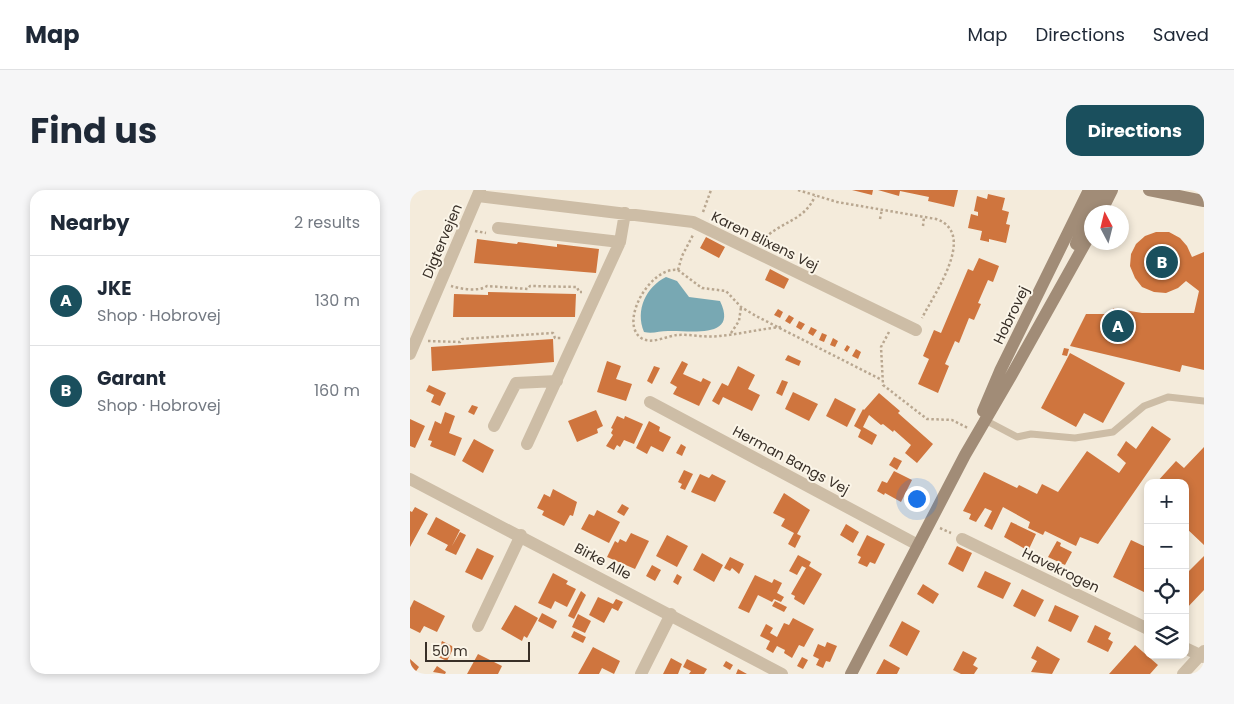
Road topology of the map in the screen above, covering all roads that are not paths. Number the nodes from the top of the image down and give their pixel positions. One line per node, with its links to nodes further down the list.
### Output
1 (1089, 190): 19 (main road, Hobrovej)
2 (1101, 190): 13 (main road)
3 (1112, 190): 7 (main road)
4 (1149, 190): 6 (main road)
5 (479, 193): 8 (street, Digtervejen); 15 (street, Digtervejen)
6 (1204, 201)
7 (1104, 205)
8 (593, 210): 9 (street, Karen Blixens Vej)
9 (626, 213): 11 (street); 14 (street, Karen Blixens Vej)
10 (498, 228): 11 (street)
11 (620, 242): 16 (street)
12 (1084, 246): 13 (main road, Hobrovej)
13 (1053, 302): 19 (main road, Hobrovej)
14 (916, 330)
15 (410, 354)
16 (557, 381): 20 (street); 21 (street)
17 (1204, 400): 19 (lane)
18 (650, 402): 26 (street, Herman Bangs Vej)
19 (983, 419): 22 (main road, Hobrovej); 22 (main road, Hobrovej)
20 (494, 426)
21 (527, 444)
22 (965, 455): 26 (main road, Hobrovej)
23 (410, 479): 24 (street, Birke Alle)
24 (521, 535): 27 (street, Birke Alle); 28 (street)
25 (962, 538): 29 (street, Havekrogen)
26 (918, 545): 34 (main road, Hobrovej)
27 (671, 614): 32 (street); 33 (street, Birke Alle)
28 (478, 626)
29 (1144, 627)
30 (1189, 650): 31 (street)
31 (1203, 655): 35 (street)
32 (641, 674)
33 (782, 674)
34 (851, 674)
35 (1183, 674)

